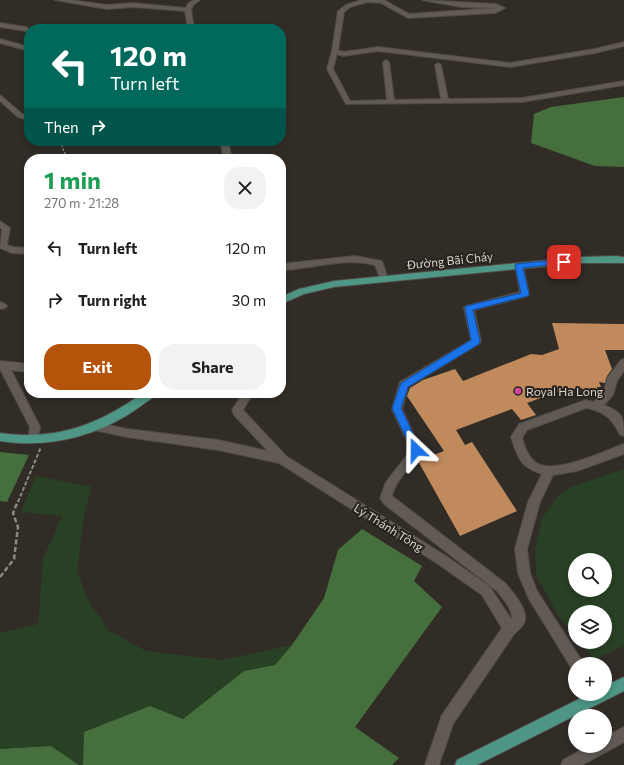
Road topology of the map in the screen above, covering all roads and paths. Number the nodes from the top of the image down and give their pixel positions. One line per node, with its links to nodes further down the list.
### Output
1 (58, 0): 5 (street)
2 (196, 0): 6 (street)
3 (367, 0): 4 (street); 13 (street)
4 (425, 0)
5 (132, 3): 6 (street)
6 (188, 10): 7 (street)
7 (190, 24)
8 (0, 25): 9 (street)
9 (24, 29)
10 (0, 41): 12 (street)
11 (624, 44): 13 (street)
12 (24, 46)
13 (335, 51): 19 (street)
14 (386, 62): 19 (street)
15 (438, 65): 18 (street)
16 (624, 83): 18 (street)
17 (0, 97): 20 (street)
18 (445, 101): 19 (street)
19 (391, 102)
20 (24, 117)
21 (0, 224): 22 (street)
22 (24, 251)
23 (624, 260): 25 (main road, Đường Bãi Cháy)
24 (286, 266): 26 (street)
25 (519, 266): 26 (main road, Đường Bãi Cháy); 42 (street)
26 (384, 279): 27 (main road, Đường Bãi Cháy)
27 (286, 299)
28 (624, 363): 33 (street)
29 (2, 365): 30 (street); 37 (street)
30 (24, 367)
31 (144, 398): 34 (main road)
32 (245, 398): 39 (street)
33 (597, 406): 35 (street); 40 (street)
34 (94, 426): 37 (main road); 39 (street, Lý Thánh Tông)
35 (624, 432)
36 (1, 438): 37 (main road)
37 (38, 439): 41 (path)
38 (624, 449): 40 (street)
39 (282, 459): 42 (street, Lý Thánh Tông)
40 (549, 472): 43 (street)
41 (0, 577)
42 (508, 629): 50 (street)
43 (573, 657)
44 (624, 684): 45 (main road)
45 (612, 690)
46 (588, 701): 51 (main road)
47 (624, 734): 48 (street)
48 (612, 741)
49 (590, 753): 52 (street)
50 (432, 765)
51 (462, 765)
52 (568, 765)

